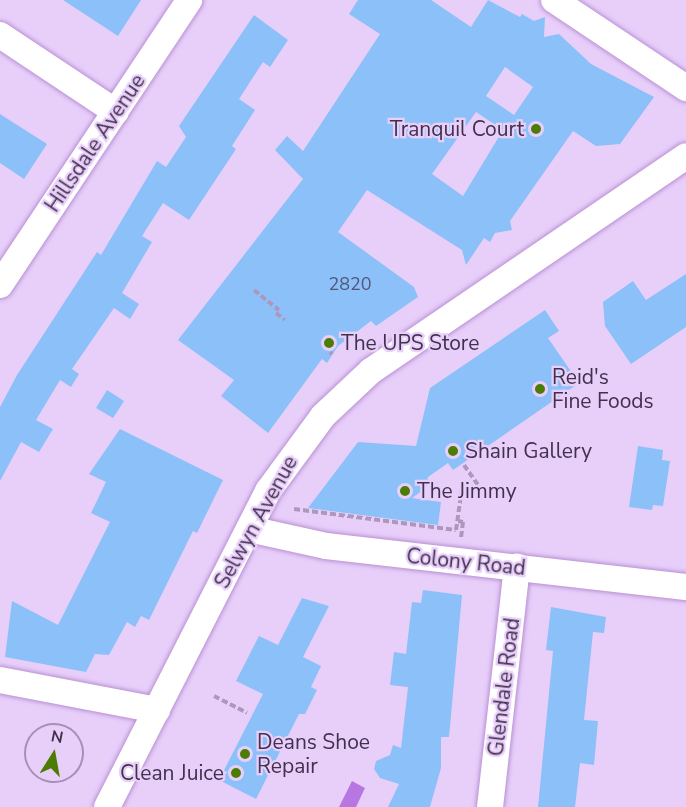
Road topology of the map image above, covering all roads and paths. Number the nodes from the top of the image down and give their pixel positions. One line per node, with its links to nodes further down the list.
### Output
1 (189, 0): 5 (street, Hillsdale Avenue)
2 (554, 0): 4 (street)
3 (0, 35): 5 (street)
4 (686, 88)
5 (116, 112): 7 (street, Hillsdale Avenue)
6 (686, 156): 15 (street, Selwyn Avenue)
7 (0, 285)
8 (254, 290): 9 (path)
9 (285, 320)
10 (464, 465): 12 (path)
11 (462, 488): 14 (path)
12 (480, 488)
13 (294, 509): 14 (path)
14 (457, 521): 16 (path)
15 (249, 529): 17 (street, Colony Road); 21 (street, Selwyn Avenue)
16 (462, 532)
17 (517, 567): 18 (street, Colony Road); 24 (street, Glendale Road)
18 (686, 587)
19 (0, 681): 21 (street)
20 (214, 696): 22 (path)
21 (157, 710): 23 (street, Selwyn Avenue)
22 (247, 713)
23 (107, 807)
24 (490, 807)

